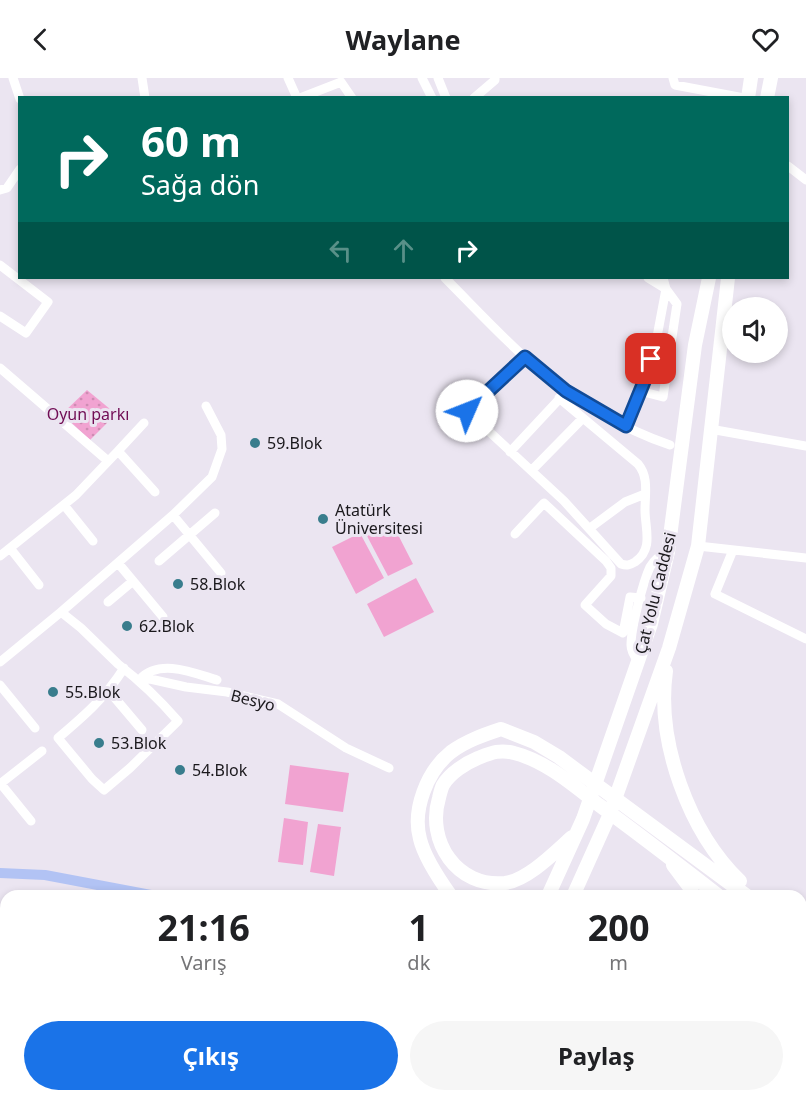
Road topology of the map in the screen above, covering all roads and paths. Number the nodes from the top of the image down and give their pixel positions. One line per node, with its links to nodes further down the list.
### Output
1 (13, 78): 10 (street)
2 (142, 78): 11 (street)
3 (288, 78): 12 (street)
4 (422, 78): 15 (street)
5 (438, 78): 16 (street)
6 (495, 78): 17 (street)
7 (673, 78): 18 (street)
8 (752, 78): 19 (highway)
9 (771, 78): 20 (highway)
10 (19, 96)
11 (145, 96)
12 (297, 96)
13 (304, 96): 14 (street)
14 (351, 96)
15 (431, 96)
16 (445, 96)
17 (477, 96)
18 (735, 96)
19 (747, 96)
20 (767, 96)
21 (789, 167): 23 (street)
22 (18, 172): 24 (street)
23 (806, 180)
24 (0, 189)
25 (0, 266): 32 (street)
26 (446, 279): 33 (street)
27 (650, 279): 31 (street)
28 (663, 279): 31 (street)
29 (709, 279): 60 (highway, Çat Yolu Caddesi)
30 (728, 279): 41 (highway, Çat Yolu Caddesi)
31 (666, 289): 35 (street); 35 (street)
32 (0, 316)
33 (525, 357): 36 (street); 45 (street)
34 (0, 368): 46 (street)
35 (640, 391): 40 (street)
36 (563, 394): 38 (street); 40 (street); 45 (street)
37 (206, 406): 52 (street)
38 (583, 418): 47 (street); 49 (street)
39 (144, 423): 44 (street)
40 (626, 426): 42 (street)
41 (710, 429): 43 (street); 57 (highway, Çat Yolu Caddesi)
42 (670, 445)
43 (806, 446)
44 (118, 451): 46 (street); 48 (street)
45 (510, 452): 47 (street)
46 (108, 461): 50 (street)
47 (532, 470): 53 (street)
48 (155, 492)
49 (645, 494): 53 (street); 53 (street)
50 (64, 505): 56 (street); 58 (street)
51 (215, 513): 55 (street)
52 (173, 515): 55 (street); 64 (street)
53 (590, 528)
54 (514, 534): 68 (street)
55 (189, 535): 63 (street); 65 (street)
56 (93, 541)
57 (698, 546): 59 (street); 73 (highway, Çat Yolu Caddesi)
58 (10, 548): 61 (street); 67 (street)
59 (734, 550): 62 (street); 72 (street)
60 (668, 552): 68 (street); 74 (highway, Çat Yolu Caddesi)
61 (0, 556)
62 (806, 558)
63 (159, 561)
64 (118, 562): 66 (street); 70 (street)
65 (221, 573)
66 (133, 580): 69 (street); 71 (street)
67 (39, 585)
68 (641, 598): 74 (street)
69 (108, 602)
70 (61, 612): 75 (street); 76 (street)
71 (163, 617)
72 (806, 639)
73 (669, 648): 91 (highway, Çat Yolu Caddesi); 95 (highway)
74 (638, 661): 87 (highway, Çat Yolu Caddesi)
75 (0, 662)
76 (124, 668): 77 (street); 80 (street)
77 (139, 680): 78 (street); 80 (street); 84 (street, Besyo)
78 (217, 680)
79 (0, 685): 81 (street)
80 (109, 691): 82 (street)
81 (35, 728)
82 (142, 730)
83 (42, 751): 85 (street)
84 (389, 768)
85 (0, 784): 86 (street)
86 (31, 821)
87 (575, 834): 88 (highway); 90 (highway, Çat Yolu Caddesi)
88 (656, 846): 92 (highway); 93 (highway)
89 (448, 890): 94 (highway)
90 (551, 890)
91 (576, 890)
92 (691, 890)
93 (711, 890)
94 (739, 890)
95 (748, 890)

